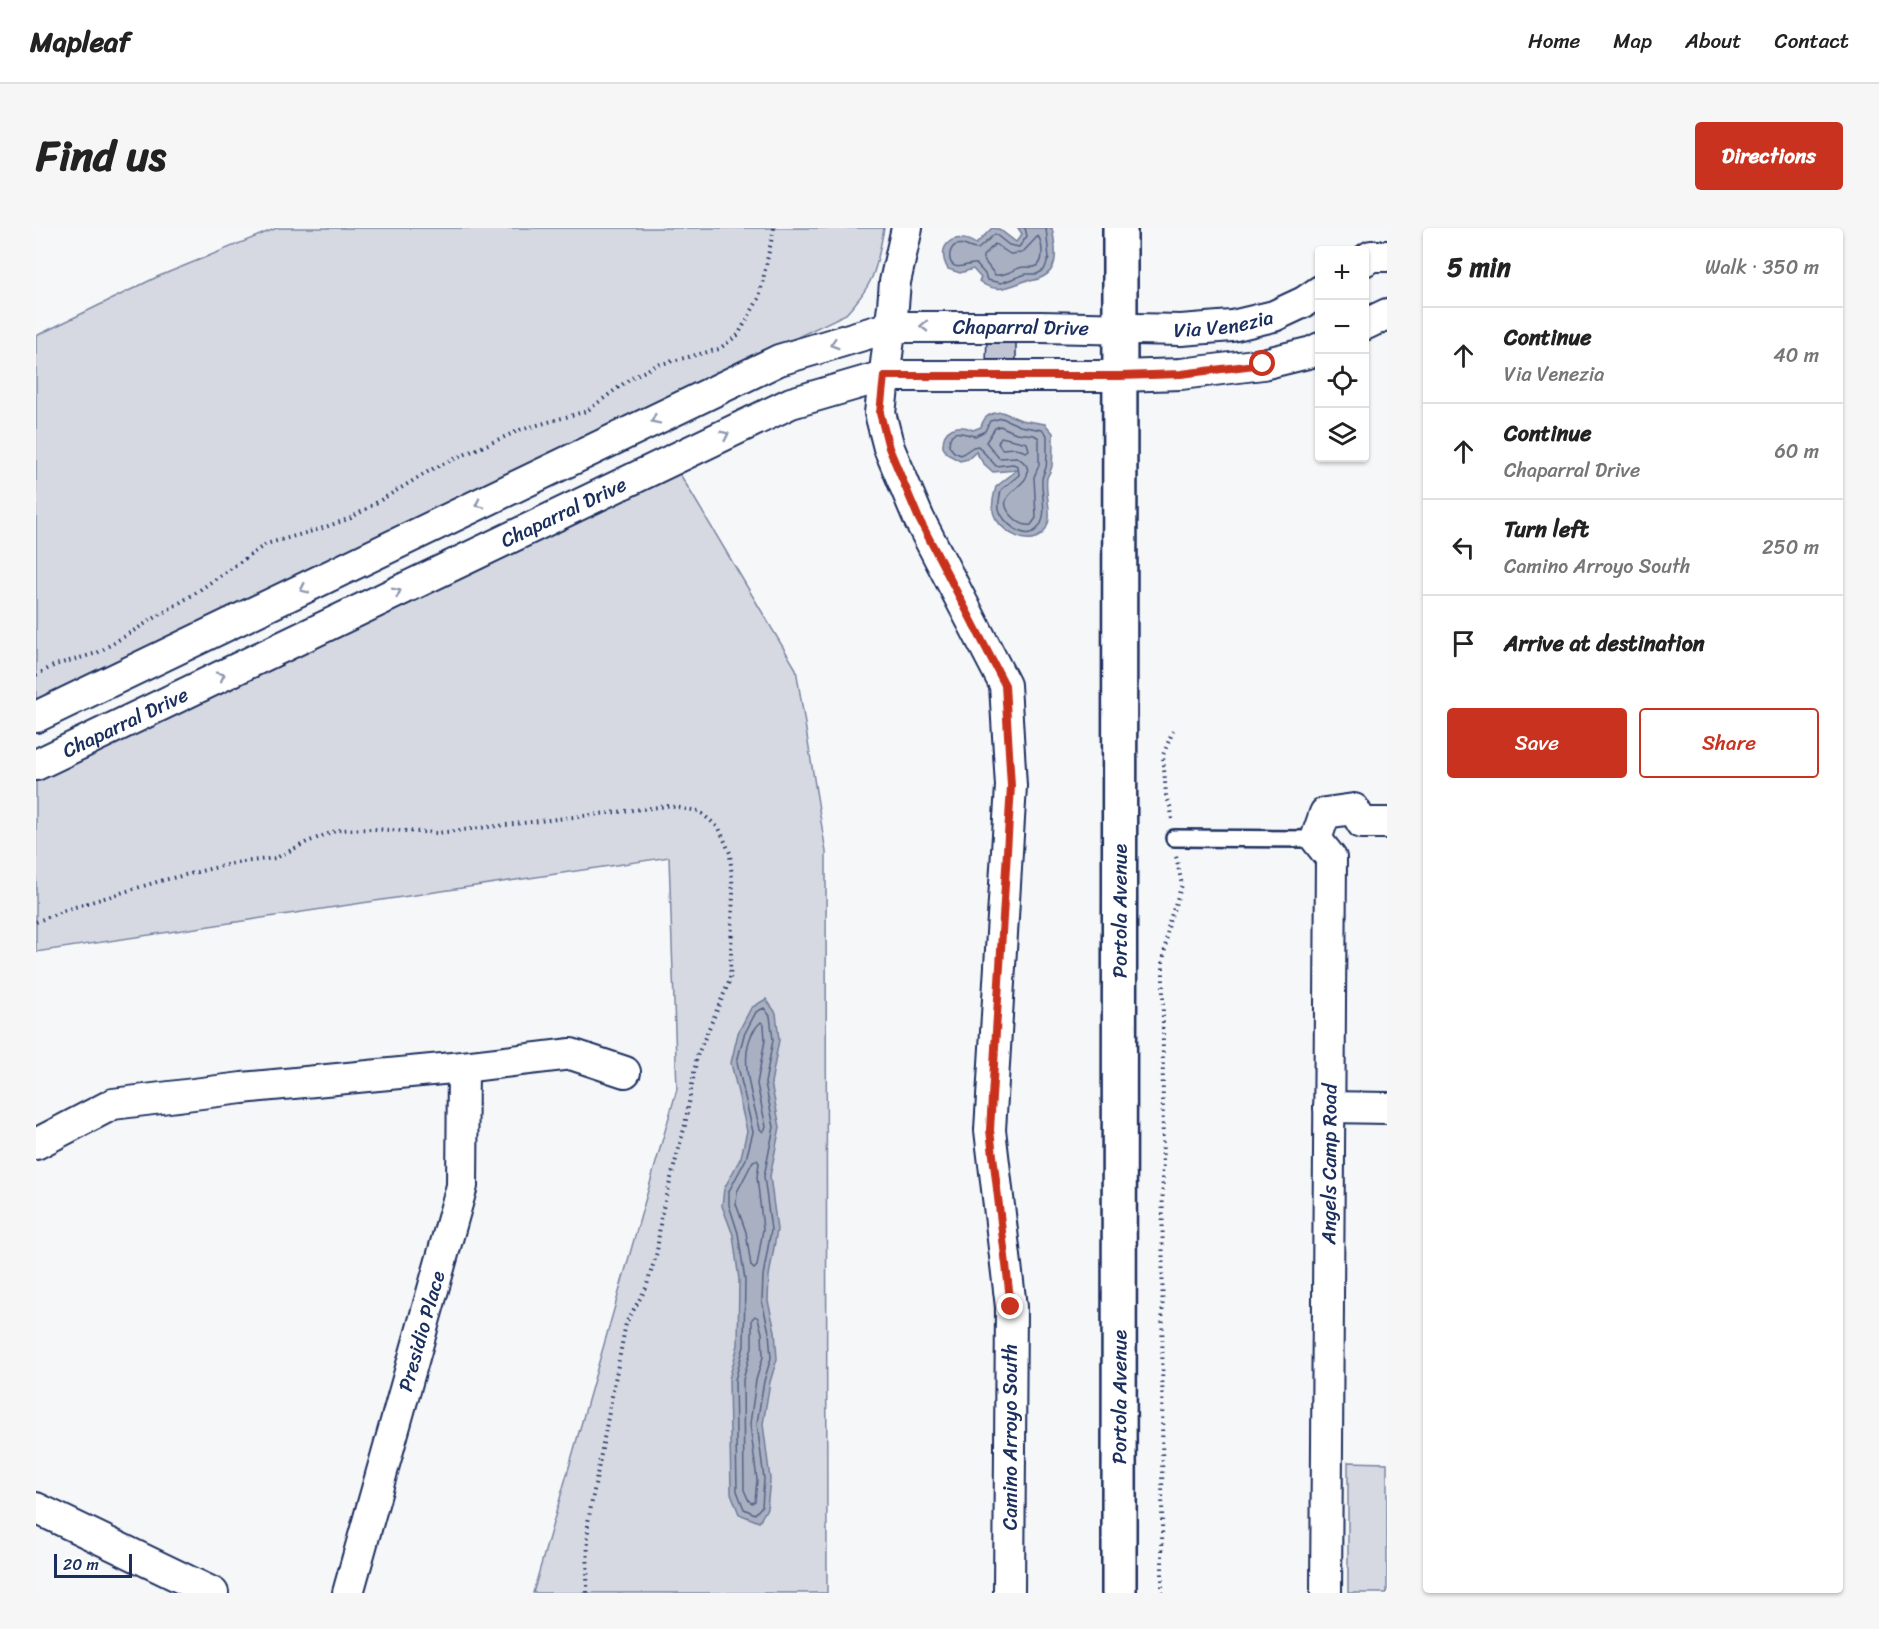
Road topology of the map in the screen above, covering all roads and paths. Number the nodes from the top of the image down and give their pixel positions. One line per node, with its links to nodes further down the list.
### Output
1 (774, 228): 14 (path)
2 (907, 228): 9 (street, Camino Arroyo South)
3 (1120, 228): 10 (main road, Portola Avenue)
4 (1387, 256): 5 (street)
5 (1369, 258)
6 (1315, 294): 10 (street, Via Venezia)
7 (1387, 314): 8 (street)
8 (1369, 323)
9 (890, 327): 10 (street, Chaparral Drive, one-way to 9); 12 (street, Camino Arroyo South); 15 (street, Chaparral Drive, one-way to 15)
10 (1120, 329): 13 (main road, Portola Avenue)
11 (1315, 350): 13 (street)
12 (884, 376): 13 (street, Chaparral Drive); 17 (street, Chaparral Drive, one-way to 12); 29 (street, Camino Arroyo South)
13 (1120, 376): 30 (main road, Portola Avenue)
14 (36, 675)
15 (36, 717)
16 (1173, 731): 19 (path)
17 (36, 765)
18 (1387, 823): 20 (street)
19 (1174, 838): 20 (lane); 31 (path)
20 (1316, 839): 23 (street, Angels Camp Road)
21 (463, 1067): 22 (street); 25 (street); 28 (street, Presidio Place)
22 (625, 1072)
23 (1329, 1107): 24 (street); 32 (street, Angels Camp Road)
24 (1387, 1108)
25 (36, 1144)
26 (36, 1508): 27 (street)
27 (213, 1593)
28 (348, 1593)
29 (1009, 1593)
30 (1119, 1593)
31 (1162, 1593)
32 (1326, 1593)

